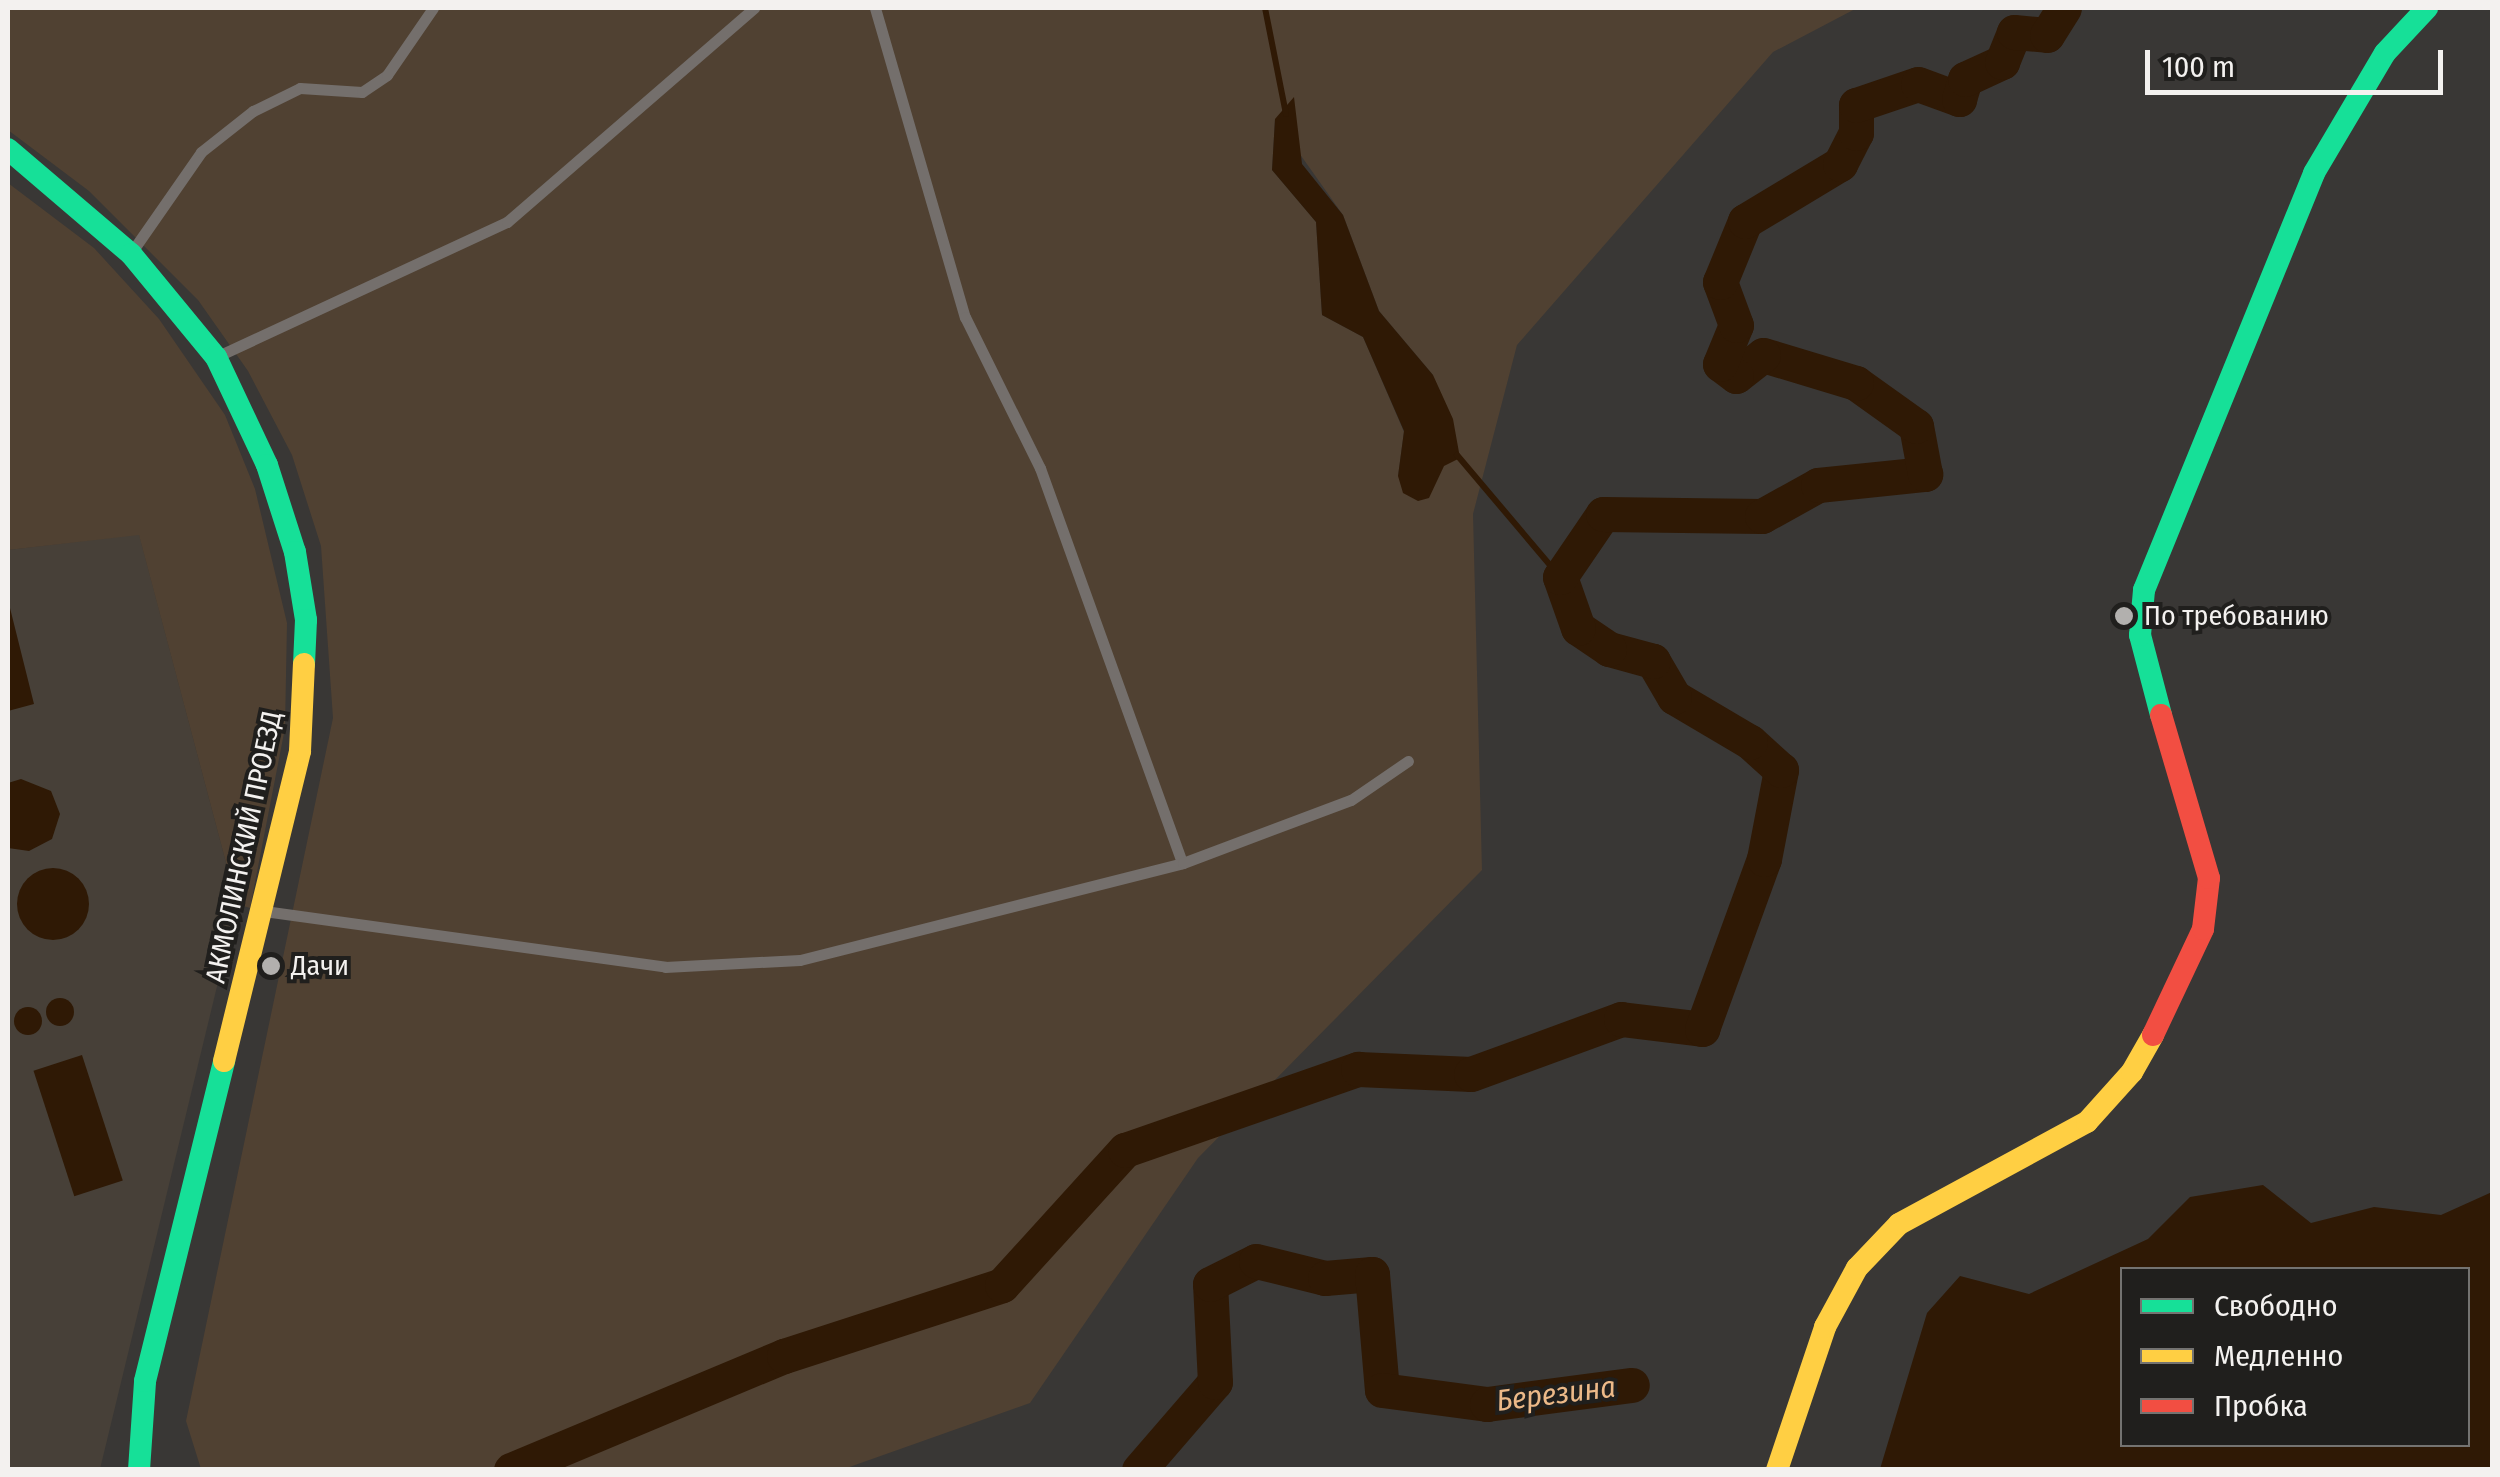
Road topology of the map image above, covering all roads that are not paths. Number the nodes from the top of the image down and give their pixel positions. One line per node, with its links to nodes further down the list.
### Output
1 (433, 8): 6 (lane)
2 (754, 8): 7 (lane)
3 (875, 8): 9 (lane)
4 (2427, 8): 12 (street)
5 (8, 149): 6 (street, АКМОЛИНСКИЙ ПРОЕЗД)
6 (131, 254): 7 (street, АКМОЛИНСКИЙ ПРОЕЗД)
7 (216, 357): 10 (street, АКМОЛИНСКИЙ ПРОЕЗД)
8 (1408, 761): 9 (lane)
9 (1182, 863): 10 (lane)
10 (264, 911): 11 (street, АКМОЛИНСКИЙ ПРОЕЗД)
11 (138, 1470)
12 (1777, 1470)

